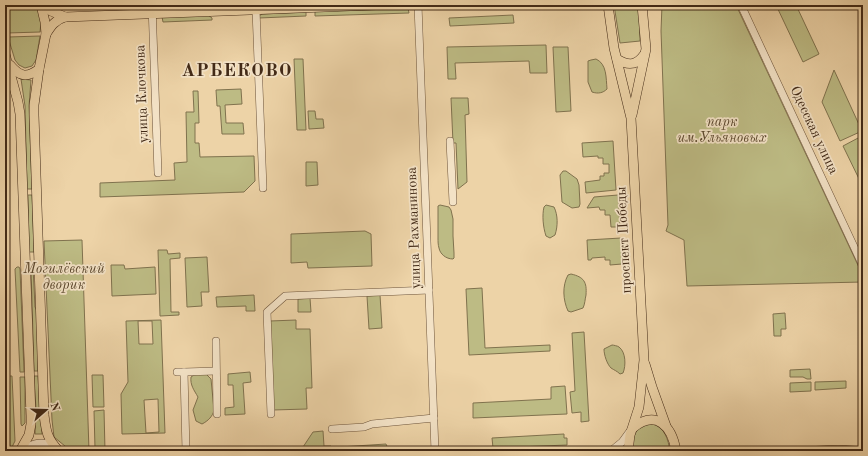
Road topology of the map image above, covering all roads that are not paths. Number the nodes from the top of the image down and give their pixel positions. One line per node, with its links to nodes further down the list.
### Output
1 (42, 5): 9 (main road); 10 (main road)
2 (376, 5): 8 (main road)
3 (418, 5): 24 (street, улица Рахманинова)
4 (608, 5): 13 (main road, проспект Победы)
5 (642, 5): 12 (main road, проспект Победы)
6 (741, 5): 23 (street, Одесская улица)
7 (152, 10): 8 (main road); 9 (main road); 18 (street, улица Клочкова)
8 (256, 10): 19 (street)
9 (65, 17): 10 (main road)
10 (46, 34): 15 (main road)
11 (5, 54): 14 (main road)
12 (645, 54): 13 (main road); 16 (main road, проспект Победы)
13 (617, 59): 16 (main road, проспект Победы)
14 (9, 64): 15 (main road); 22 (main road)
15 (39, 69): 21 (main road)
16 (631, 118): 26 (main road, проспект Победы)
17 (450, 141): 20 (street)
18 (158, 173)
19 (263, 188)
20 (453, 202)
21 (38, 264): 22 (main road); 35 (main road)
22 (25, 265): 36 (main road)
23 (863, 266)
24 (429, 290): 29 (street); 30 (street, улица Рахманинова)
25 (216, 341): 27 (street)
26 (644, 360): 31 (main road, проспект Победы); 32 (main road, проспект Победы)
27 (216, 371): 28 (street); 37 (street)
28 (217, 414)
29 (271, 414)
30 (434, 418): 33 (street); 38 (street, улица Рахманинова)
31 (666, 426): 32 (main road); 34 (main road, проспект Победы)
32 (633, 428): 39 (street); 40 (main road, проспект Победы)
33 (332, 429)
34 (675, 446): 41 (main road)
35 (58, 449): 36 (street)
36 (20, 451)
37 (186, 451)
38 (435, 451)
39 (611, 451)
40 (628, 451)
41 (684, 451)
42 (816, 451): 43 (main road)
43 (855, 451)

